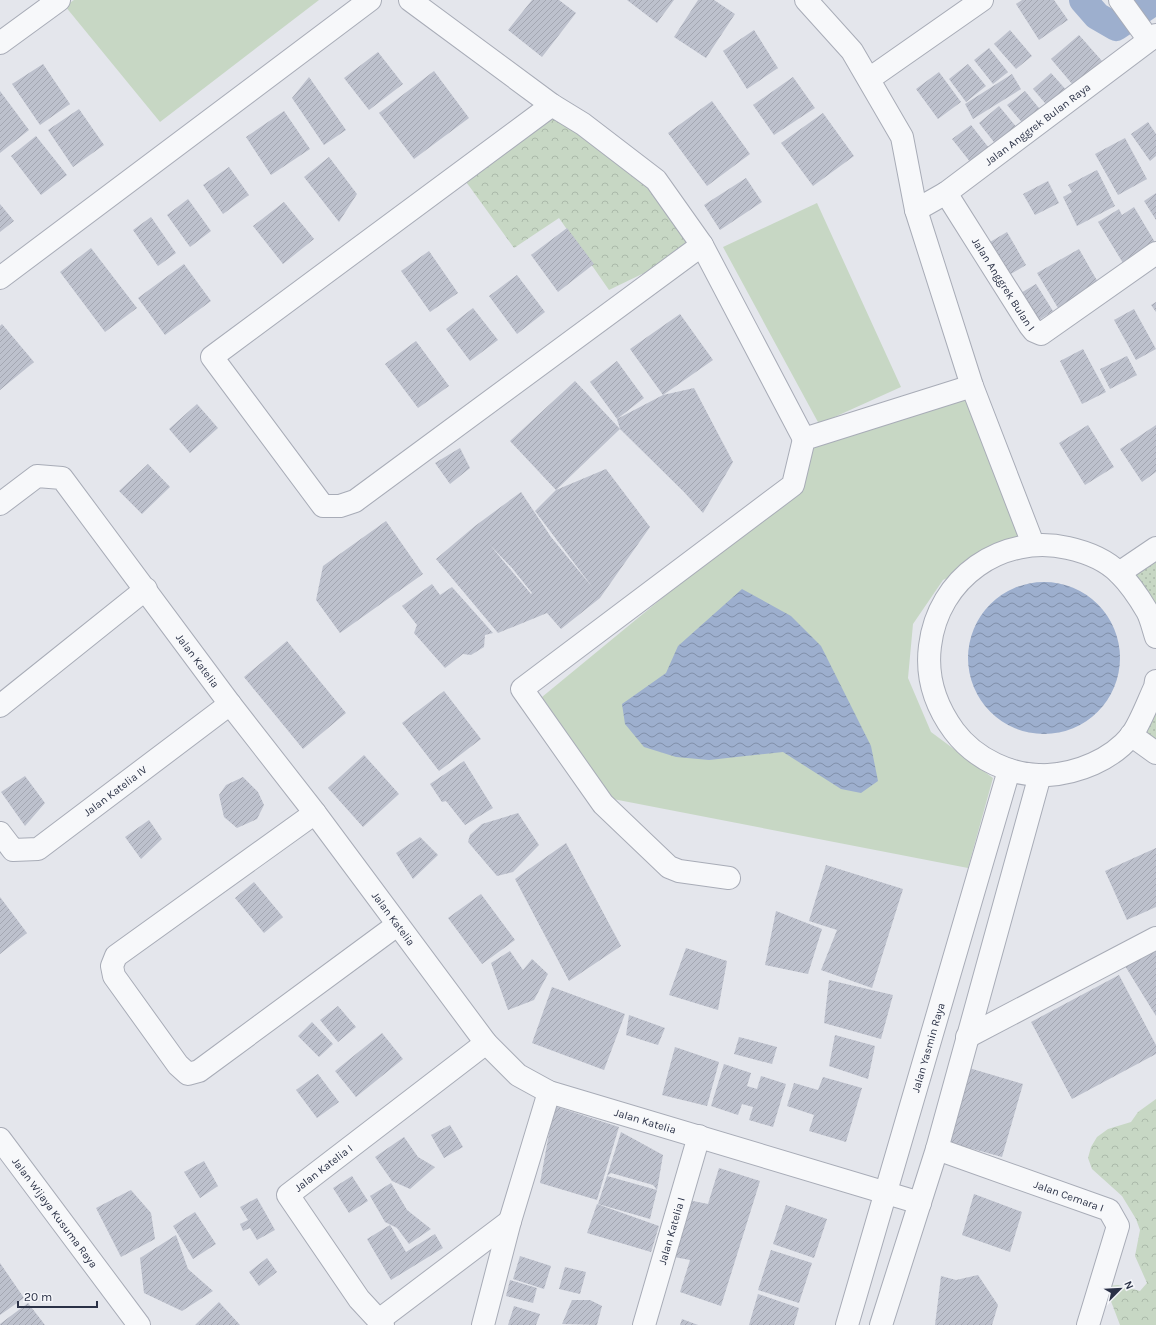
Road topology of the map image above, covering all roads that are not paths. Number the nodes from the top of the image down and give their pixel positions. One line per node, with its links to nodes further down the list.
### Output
1 (59, 0): 8 (street)
2 (370, 0): 15 (street)
3 (410, 0): 10 (street)
4 (806, 0): 9 (street)
5 (982, 0): 9 (street)
6 (1120, 0): 7 (street)
7 (1149, 35): 11 (street, Jalan Anggrek Bulan Raya)
8 (0, 44)
9 (869, 79): 12 (street)
10 (552, 105): 13 (street); 13 (street)
11 (946, 193): 12 (street, Jalan Anggrek Bulan Raya); 14 (street, Jalan Anggrek Bulan I)
12 (916, 210): 16 (street)
13 (702, 245): 17 (street)
14 (1156, 253)
15 (0, 278)
16 (972, 386): 17 (street); 19 (street)
17 (804, 439): 34 (street)
18 (0, 504): 22 (street, Jalan Katelia)
19 (1033, 544): 21 (street); 30 (street)
20 (1156, 548): 21 (street)
21 (1119, 573): 23 (street)
22 (146, 589): 26 (street, Jalan Katelia); 27 (street)
23 (1152, 609): 24 (street)
24 (1156, 637)
25 (1156, 681): 28 (street)
26 (230, 704): 32 (street, Jalan Katelia); 33 (street, Jalan Katelia IV)
27 (0, 706)
28 (1131, 735): 29 (street); 31 (street)
29 (1156, 753)
30 (1009, 770): 31 (street); 43 (street, Jalan Yasmin Raya)
31 (1040, 775): 37 (street)
32 (315, 813): 35 (street, Jalan Katelia); 35 (street)
33 (0, 833)
34 (729, 878)
35 (398, 925): 38 (street, Jalan Katelia)
36 (1156, 938): 37 (street)
37 (967, 1037): 42 (street)
38 (486, 1043): 39 (street, Jalan Katelia); 46 (street, Jalan Katelia I)
39 (549, 1092): 40 (street, Jalan Katelia); 45 (street)
40 (699, 1136): 43 (street, Jalan Katelia); 49 (street, Jalan Katelia I)
41 (0, 1139): 47 (street, Jalan Wijaya Kusuma Raya)
42 (937, 1149): 44 (street); 52 (street, Jalan Cemara I)
43 (885, 1193): 44 (street, Jalan Katelia); 50 (street, Jalan Yasmin Raya)
44 (920, 1204): 51 (street)
45 (510, 1221): 46 (street); 48 (street)
46 (381, 1323)
47 (139, 1325)
48 (483, 1325)
49 (644, 1325)
50 (847, 1325)
51 (881, 1325)
52 (1088, 1325)

